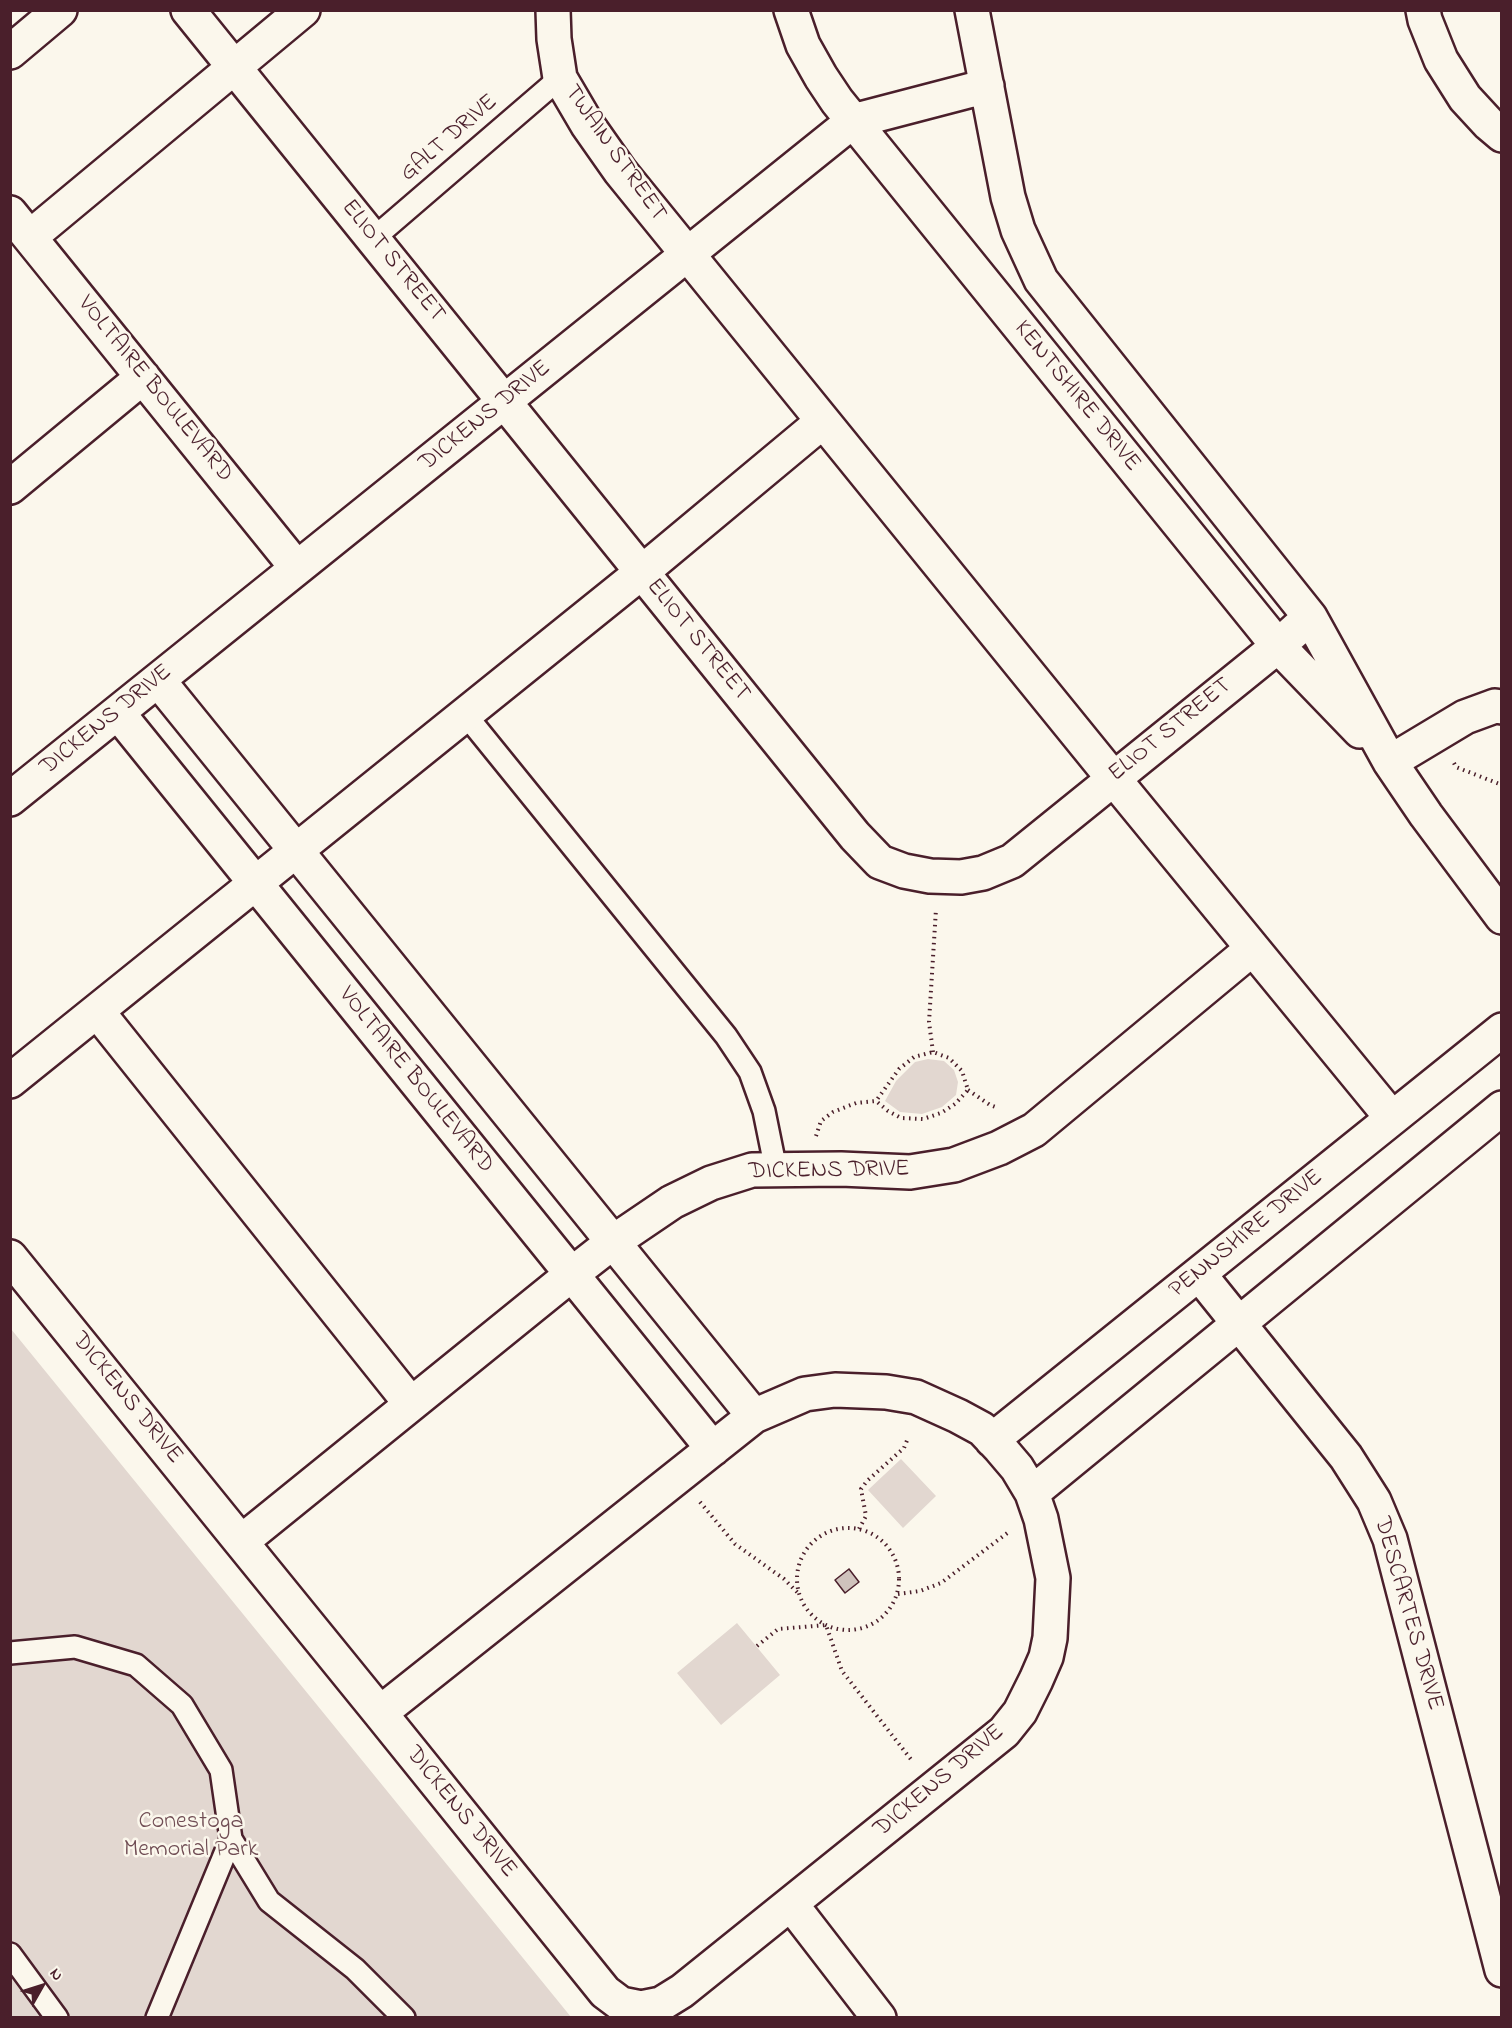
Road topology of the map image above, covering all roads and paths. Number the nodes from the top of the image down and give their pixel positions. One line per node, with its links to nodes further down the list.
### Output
1 (60, 10): 8 (street)
2 (189, 10): 9 (street, ELIOT STREET)
3 (303, 10): 9 (street)
4 (553, 10): 10 (street, TWAIN STREET)
5 (791, 10): 12 (street, KENTSHIRE DRIVE)
6 (972, 10): 11 (street, KENTSHIRE DRIVE)
7 (1423, 10): 13 (street)
8 (10, 52)
9 (235, 68): 14 (street); 15 (street, ELIOT STREET)
10 (560, 78): 15 (lane, GALT DRIVE); 16 (street, TWAIN STREET)
11 (987, 86): 12 (street, DICKENS DRIVE); 23 (street, KENTSHIRE DRIVE)
12 (853, 121): 16 (street, DICKENS DRIVE); 24 (street, KENTSHIRE DRIVE)
13 (1502, 135)
14 (20, 225): 17 (street, VOLTAIRE BOULEVARD)
15 (374, 238): 18 (street, ELIOT STREET)
16 (687, 254): 18 (street, DICKENS DRIVE); 19 (street, TWAIN STREET)
17 (143, 377): 20 (street); 21 (street, VOLTAIRE BOULEVARD)
18 (504, 402): 21 (street, DICKENS DRIVE); 22 (street, ELIOT STREET)
19 (822, 422): 22 (street); 31 (street, TWAIN STREET)
20 (10, 487)
21 (297, 568): 25 (street, DICKENS DRIVE)
22 (642, 572): 28 (street); 35 (street, ELIOT STREET)
23 (1310, 617): 24 (street, ELIOT STREET); 30 (street, KENTSHIRE DRIVE)
24 (1278, 646): 30 (street, KENTSHIRE DRIVE); 31 (street, ELIOT STREET)
25 (158, 680): 27 (street, DICKENS DRIVE); 34 (street)
26 (1502, 707): 29 (street)
27 (118, 713): 33 (street, DICKENS DRIVE); 36 (street, VOLTAIRE BOULEVARD)
28 (465, 714): 34 (street); 47 (lane)
29 (1435, 735): 30 (street); 32 (path)
30 (1390, 762): 37 (street, KENTSHIRE DRIVE)
31 (1113, 778): 35 (street, ELIOT STREET); 38 (street, TWAIN STREET)
32 (1502, 785)
33 (10, 799)
34 (296, 850): 36 (street); 48 (street)
35 (939, 877): 41 (path)
36 (256, 884): 39 (street); 50 (street, VOLTAIRE BOULEVARD)
37 (1502, 917)
38 (1252, 949): 45 (street, TWAIN STREET); 46 (street, DICKENS DRIVE)
39 (97, 1011): 42 (street); 53 (street)
40 (1502, 1030): 45 (street, PENNSHIRE DRIVE)
41 (933, 1052): 43 (path); 43 (path)
42 (10, 1081)
43 (876, 1101): 46 (path)
44 (1502, 1108): 52 (street)
45 (1392, 1118): 51 (street, PENNSHIRE DRIVE)
46 (818, 1169): 47 (street, DICKENS DRIVE)
47 (776, 1170): 48 (street, DICKENS DRIVE)
48 (613, 1242): 50 (street, DICKENS DRIVE); 54 (street)
49 (10, 1257): 61 (street, DICKENS DRIVE)
50 (572, 1274): 53 (street, DICKENS DRIVE); 57 (street, VOLTAIRE BOULEVARD)
51 (1199, 1274): 52 (street, DESCARTES DRIVE); 56 (street, PENNSHIRE DRIVE)
52 (1239, 1323): 59 (street); 72 (street, DESCARTES DRIVE)
53 (411, 1404): 61 (street, DICKENS DRIVE)
54 (754, 1416): 56 (street, DICKENS DRIVE); 57 (street, DICKENS DRIVE)
55 (908, 1438): 60 (path)
56 (992, 1440): 59 (street, DICKENS DRIVE)
57 (713, 1449): 58 (street, DICKENS DRIVE)
58 (680, 1475): 62 (path); 67 (street, DICKENS DRIVE)
59 (1036, 1506): 63 (path); 68 (street, DICKENS DRIVE)
60 (859, 1529): 62 (path); 63 (path)
61 (241, 1542): 67 (street, DICKENS DRIVE)
62 (799, 1594): 64 (path)
63 (898, 1594): 64 (path)
64 (826, 1625): 65 (path); 68 (path)
65 (757, 1646)
66 (10, 1653): 69 (lane)
67 (380, 1713): 70 (street, DICKENS DRIVE)
68 (934, 1788): 70 (street, DICKENS DRIVE)
69 (231, 1839): 74 (lane); 75 (lane)
70 (791, 1904): 76 (street)
71 (10, 1954): 73 (lane)
72 (1502, 1971)
73 (57, 2018)
74 (157, 2018)
75 (404, 2018)
76 (879, 2018)

